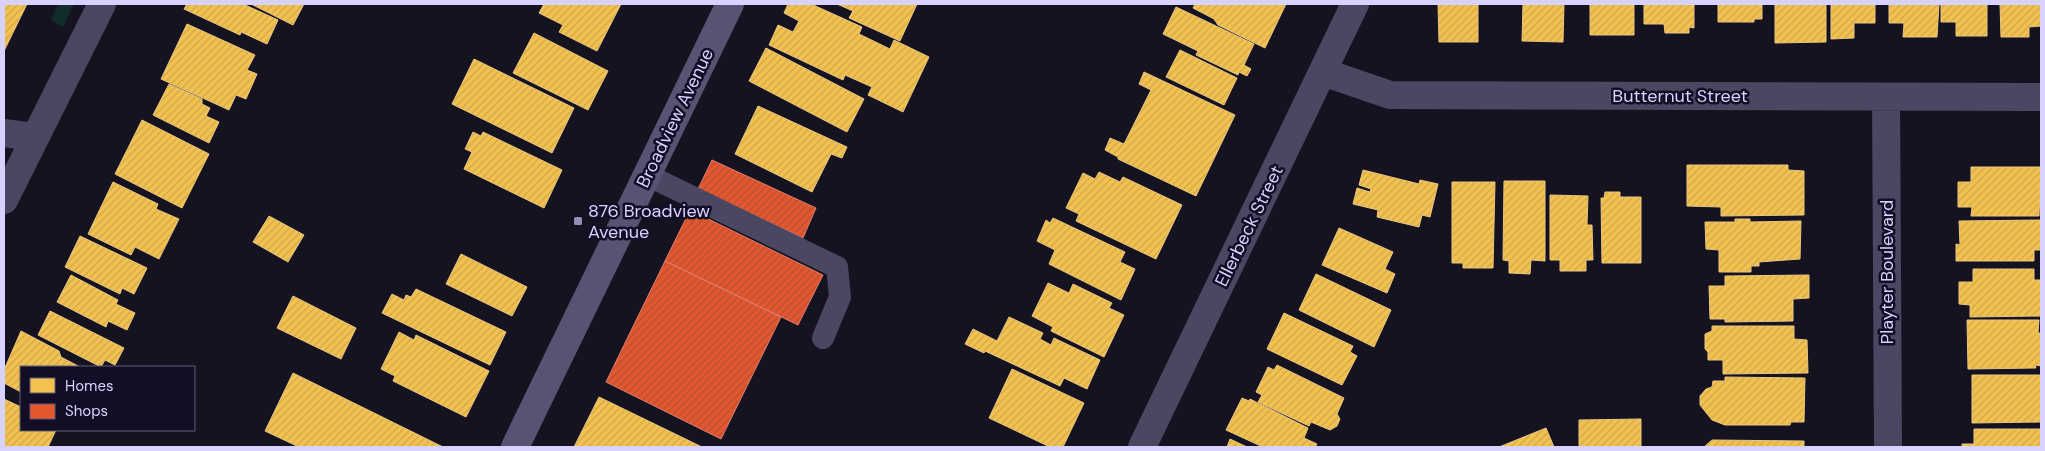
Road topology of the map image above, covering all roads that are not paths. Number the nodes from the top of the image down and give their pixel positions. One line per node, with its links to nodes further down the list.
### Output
1 (102, 4): 8 (street)
2 (730, 4): 9 (main road, Broadview Avenue)
3 (1355, 4): 4 (street, Ellerbeck Street)
4 (1323, 72): 5 (street, Butternut Street); 13 (street, Ellerbeck Street)
5 (1886, 97): 6 (street, Butternut Street); 14 (street, Playter Boulevard)
6 (2041, 97)
7 (4, 133): 8 (street)
8 (34, 137): 10 (street)
9 (647, 175): 11 (lane); 12 (main road, Broadview Avenue)
10 (4, 200)
11 (823, 338)
12 (515, 447)
13 (1142, 447)
14 (1888, 447)

